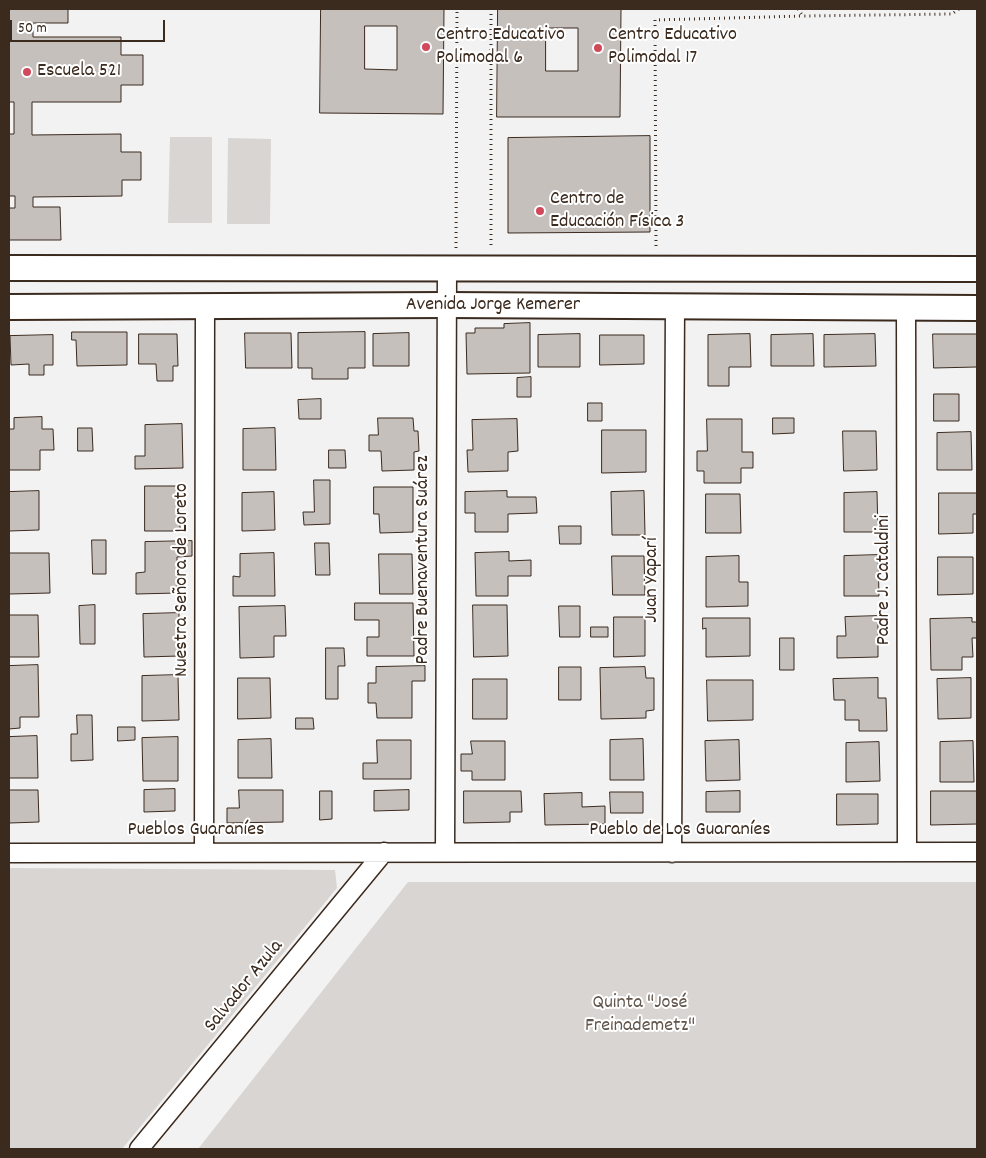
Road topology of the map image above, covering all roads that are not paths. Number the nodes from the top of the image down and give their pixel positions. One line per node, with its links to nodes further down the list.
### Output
1 (9, 268): 2 (main road, Avenida Jorge Kemerer)
2 (452, 268): 3 (main road, Avenida Jorge Kemerer); 4 (street, Padre Buenaventura Suárez)
3 (977, 269)
4 (446, 305): 6 (main road, Avenida Jorge Kemerer); 7 (main road, Avenida Jorge Kemerer); 12 (street, Padre Buenaventura Suárez)
5 (9, 307): 6 (main road, Avenida Jorge Kemerer)
6 (205, 307): 10 (street, Nuestra Señora de Loreto)
7 (676, 307): 8 (main road, Avenida Jorge Kemerer); 16 (street, Juan Yaparí)
8 (906, 307): 9 (main road, Avenida Jorge Kemerer); 13 (street, Padre J. Cataldini)
9 (977, 308)
10 (204, 852): 11 (street, Pueblos Guaraníes); 15 (street, Pueblos Guaraníes)
11 (384, 852): 12 (street, Pueblo de Los Guaraníes); 17 (street, Salvador Azula)
12 (445, 852): 16 (street, Pueblo de Los Guaraníes)
13 (907, 852): 14 (street, Pueblo de Los Guaraníes); 16 (street, Pueblo de Los Guaraníes)
14 (977, 852)
15 (9, 853)
16 (672, 853)
17 (139, 1149)

